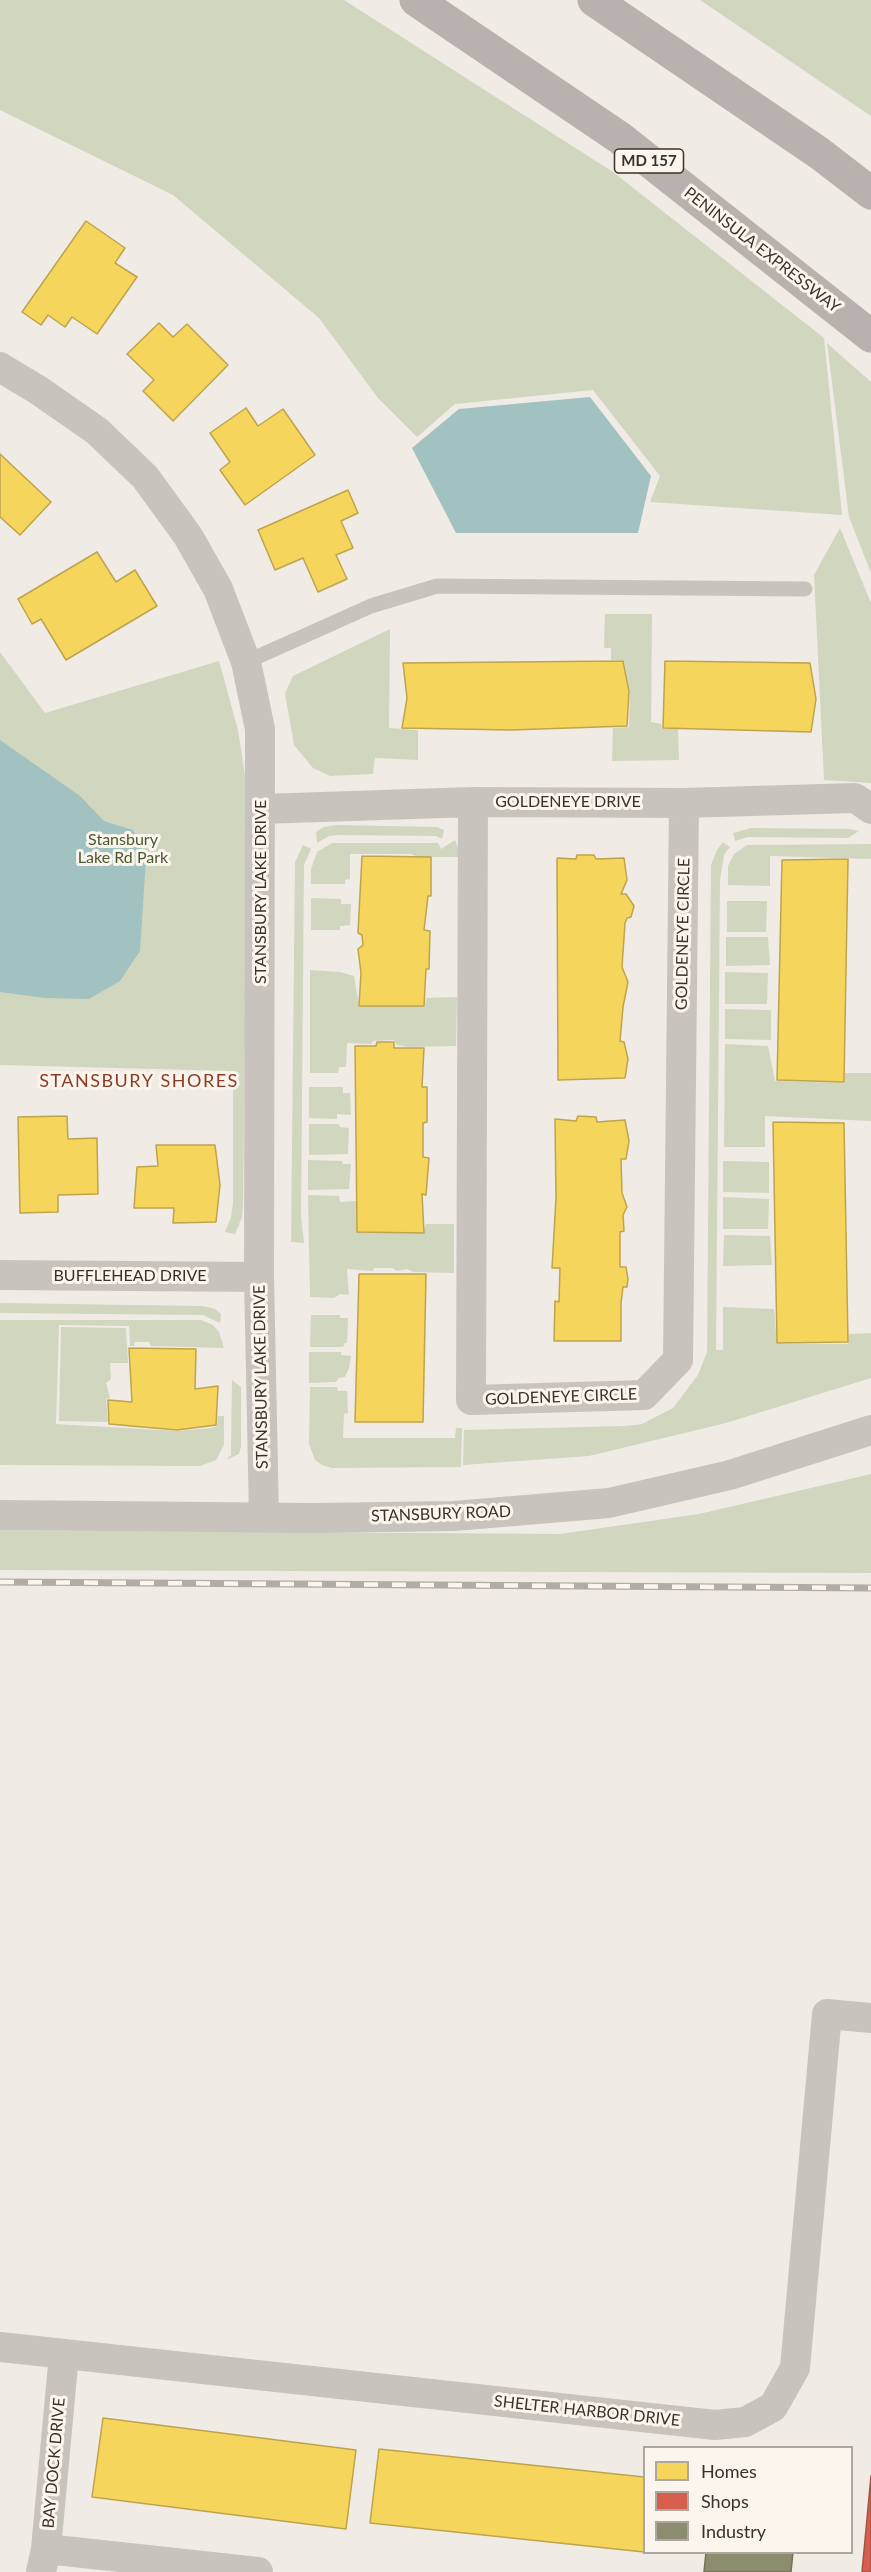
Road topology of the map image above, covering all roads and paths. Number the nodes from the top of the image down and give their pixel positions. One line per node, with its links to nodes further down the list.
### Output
1 (416, 0): 4 (main road, PENINSULA EXPRESSWAY / MD 157)
2 (594, 0): 3 (main road)
3 (871, 193)
4 (871, 336)
5 (0, 367): 7 (street, STANSBURY LAKE DRIVE)
6 (806, 589): 7 (lane)
7 (246, 662): 10 (street, STANSBURY LAKE DRIVE)
8 (473, 802): 9 (street, GOLDENEYE DRIVE); 9 (street, GOLDENEYE CIRCLE); 10 (street, GOLDENEYE DRIVE)
9 (684, 802): 11 (street, GOLDENEYE DRIVE)
10 (261, 809): 13 (street, STANSBURY LAKE DRIVE)
11 (871, 810)
12 (0, 1275): 13 (street, BUFFLEHEAD DRIVE)
13 (259, 1277): 16 (street, STANSBURY LAKE DRIVE)
14 (871, 1430): 16 (street, STANSBURY ROAD)
15 (0, 1515): 16 (street, STANSBURY ROAD)
16 (264, 1517)
17 (871, 2018): 19 (street, SHELTER HARBOR DRIVE)
18 (0, 2347): 19 (street, SHELTER HARBOR DRIVE)
19 (64, 2354): 20 (street, BAY DOCK DRIVE)
20 (44, 2560): 21 (street)
21 (258, 2572)

